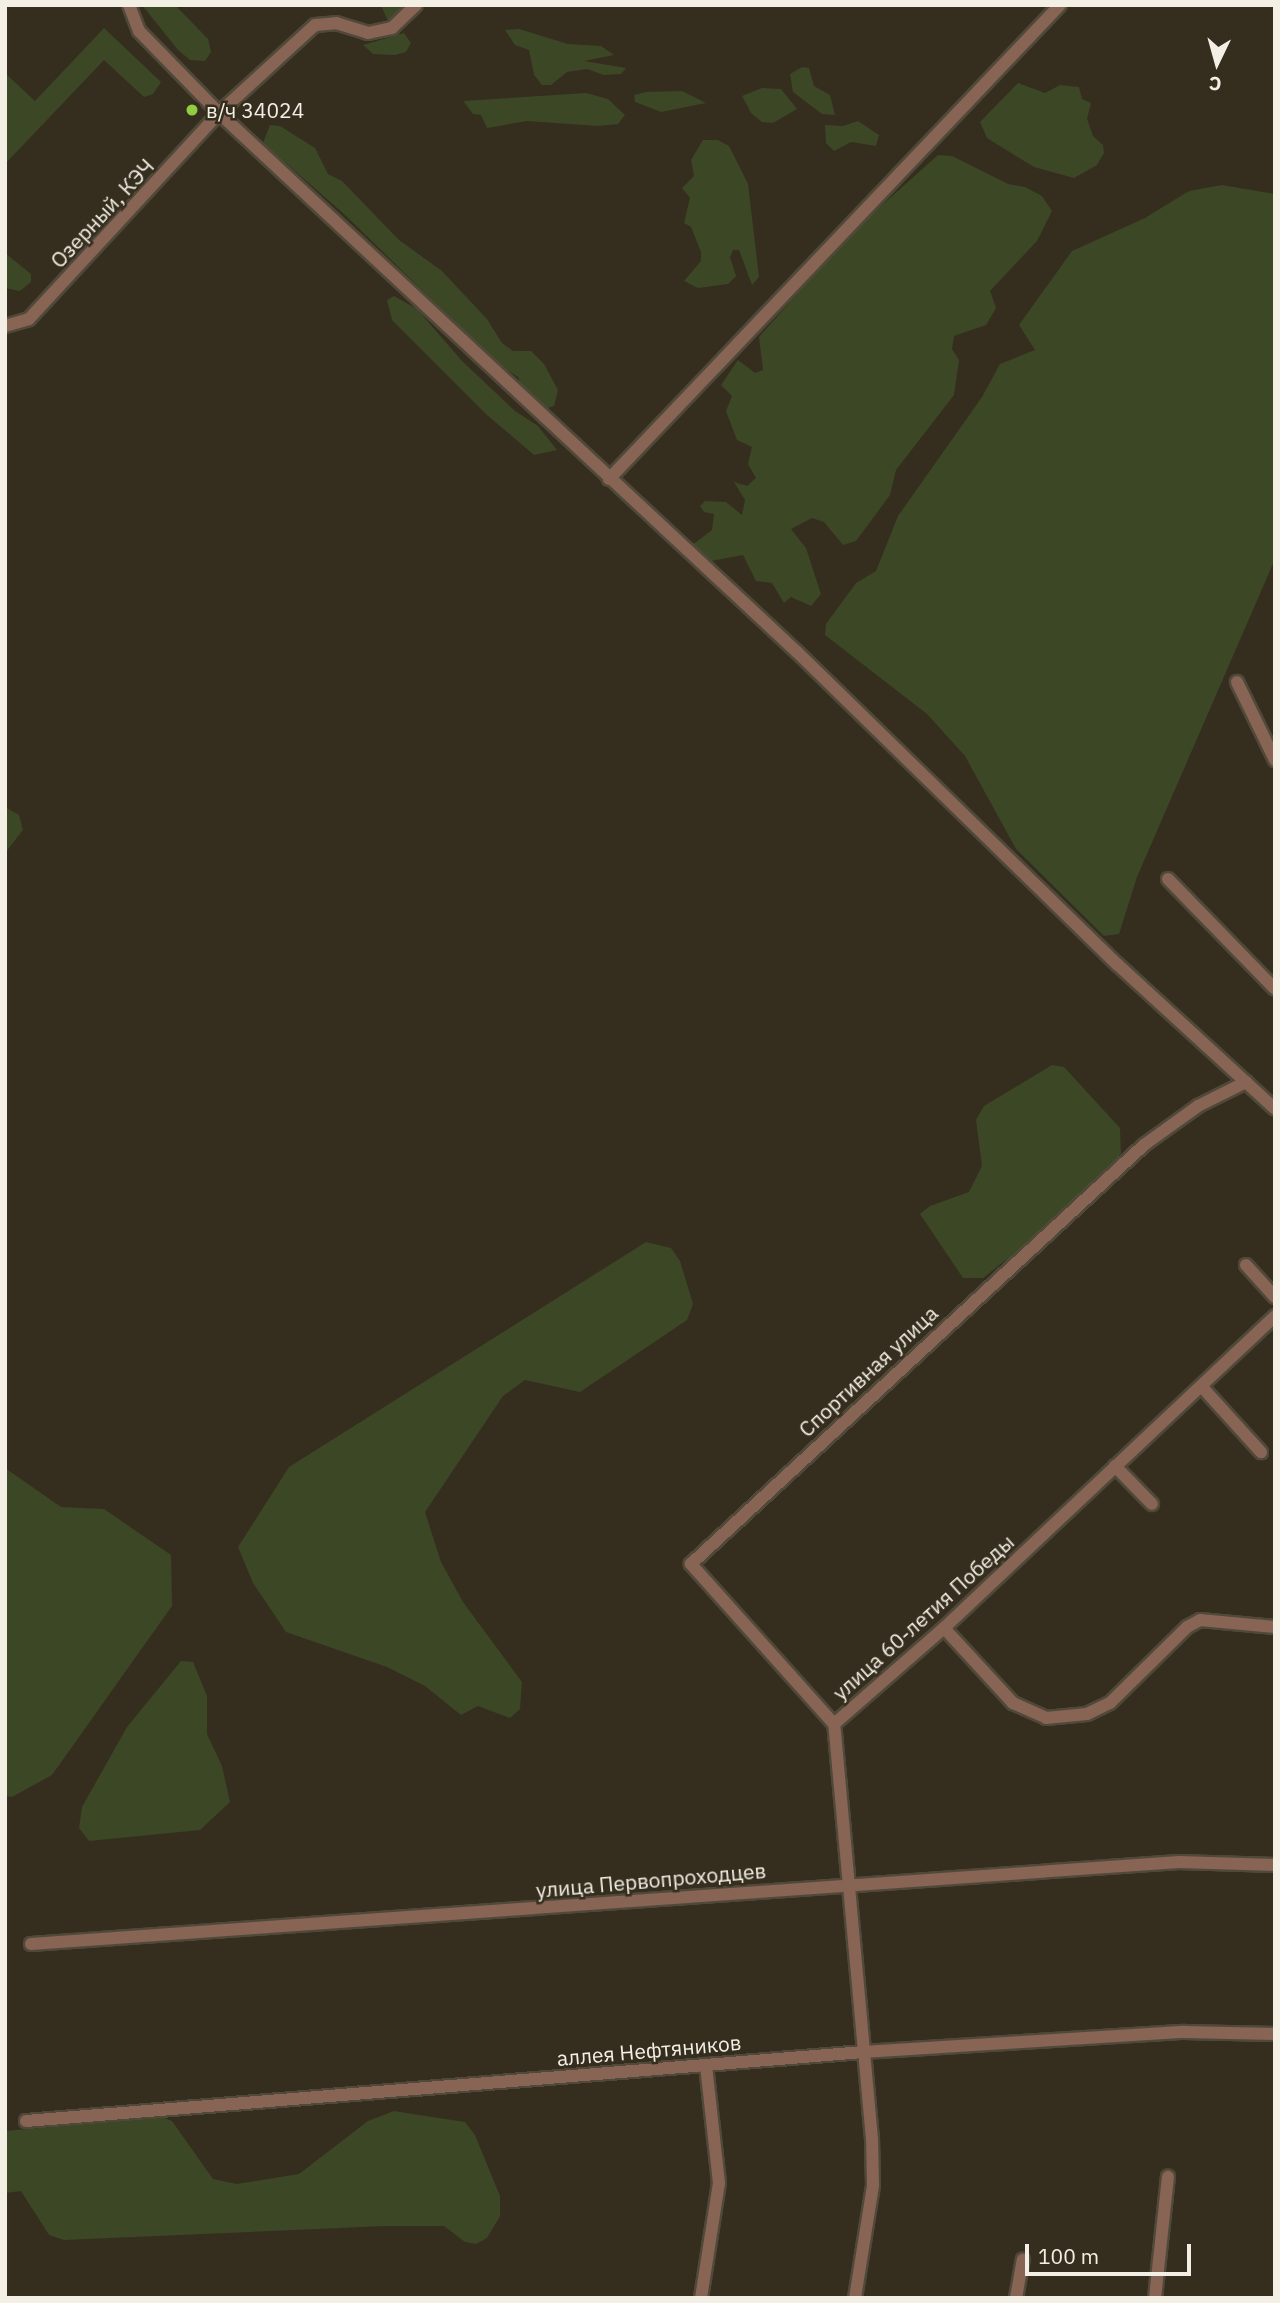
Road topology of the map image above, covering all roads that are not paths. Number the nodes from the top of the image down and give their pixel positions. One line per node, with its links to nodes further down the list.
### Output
1 (128, 5): 4 (street)
2 (416, 5): 4 (street, Озерный, КЭЧ)
3 (1060, 5): 6 (street)
4 (219, 113): 5 (street, Озерный, КЭЧ); 6 (street)
5 (5, 326)
6 (609, 479): 11 (street)
7 (1237, 682): 8 (street)
8 (1275, 760)
9 (1168, 879): 10 (street)
10 (1275, 989)
11 (1246, 1082): 12 (street); 22 (street, Спортивная улица)
12 (1275, 1109)
13 (1246, 1265): 14 (street)
14 (1275, 1297)
15 (1275, 1317): 16 (street, улица 60-летия Победы)
16 (1202, 1387): 17 (street); 18 (street, улица 60-летия Победы)
17 (1262, 1452)
18 (1115, 1466): 19 (street); 21 (street, улица 60-летия Победы)
19 (1152, 1504)
20 (1275, 1626): 21 (street)
21 (944, 1628): 22 (street, улица 60-летия Победы)
22 (834, 1724): 24 (street, улица 60-летия Победы)
23 (1275, 1865): 24 (street, улица Первопроходцев)
24 (848, 1884): 25 (street, улица Первопроходцев); 27 (street, улица 60-летия Победы)
25 (31, 1944)
26 (1275, 2034): 27 (street, аллея Нефтяников)
27 (863, 2052): 28 (street, аллея Нефтяников); 33 (street, улица 60-летия Победы)
28 (706, 2065): 29 (street, аллея Нефтяников); 32 (street)
29 (26, 2120)
30 (1168, 2177): 35 (street)
31 (1023, 2260): 34 (street)
32 (701, 2298)
33 (855, 2298)
34 (1017, 2298)
35 (1155, 2298)

